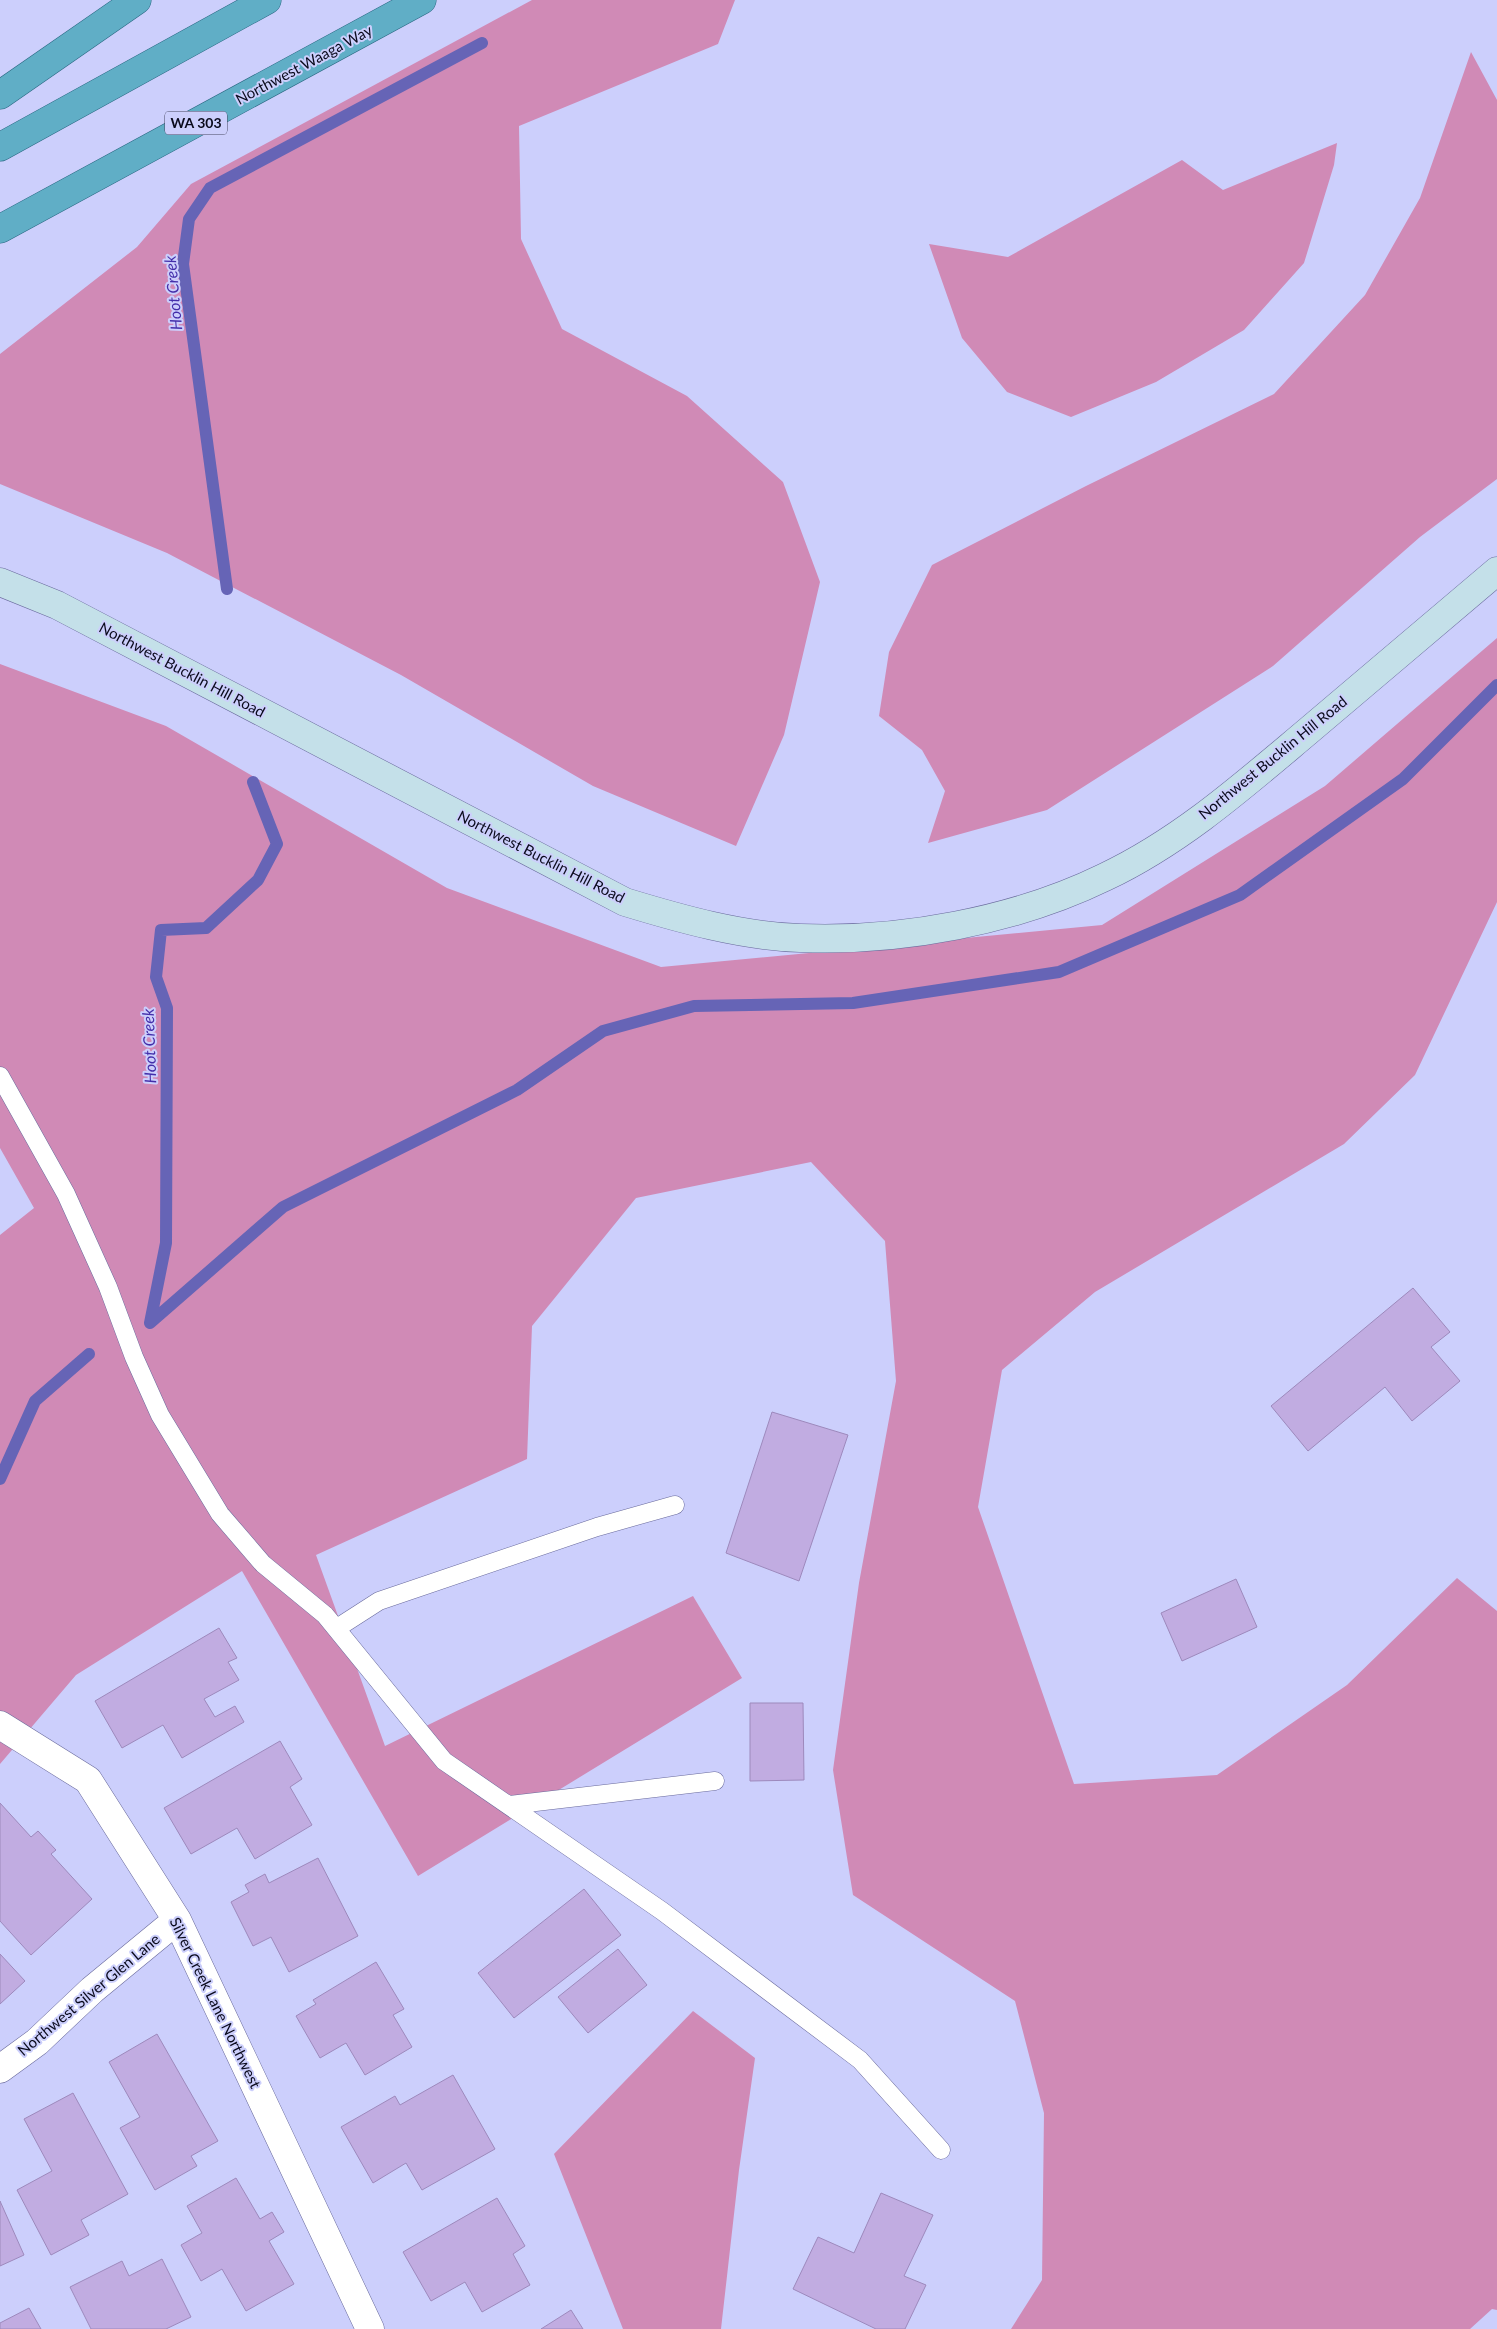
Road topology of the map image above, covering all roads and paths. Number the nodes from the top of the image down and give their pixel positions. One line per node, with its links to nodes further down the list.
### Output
1 (137, 0): 6 (highway)
2 (267, 0): 7 (highway)
3 (422, 0): 5 (highway, Northwest Waaga Way / WA 303)
4 (430, 0): 5 (highway)
5 (391, 17): 8 (highway, Northwest Waaga Way / WA 303)
6 (0, 95)
7 (0, 147)
8 (0, 228)
9 (1497, 571): 10 (main road, Northwest Bucklin Hill Road)
10 (0, 582)
11 (0, 1076): 13 (lane)
12 (675, 1505): 13 (lane)
13 (337, 1628): 16 (lane)
14 (0, 1724): 17 (street, Silver Creek Lane Northwest)
15 (715, 1781): 16 (lane)
16 (510, 1805): 19 (lane)
17 (177, 1920): 18 (street, Northwest Silver Glen Lane); 20 (street, Silver Creek Lane Northwest)
18 (0, 2069)
19 (941, 2150)
20 (367, 2328)

